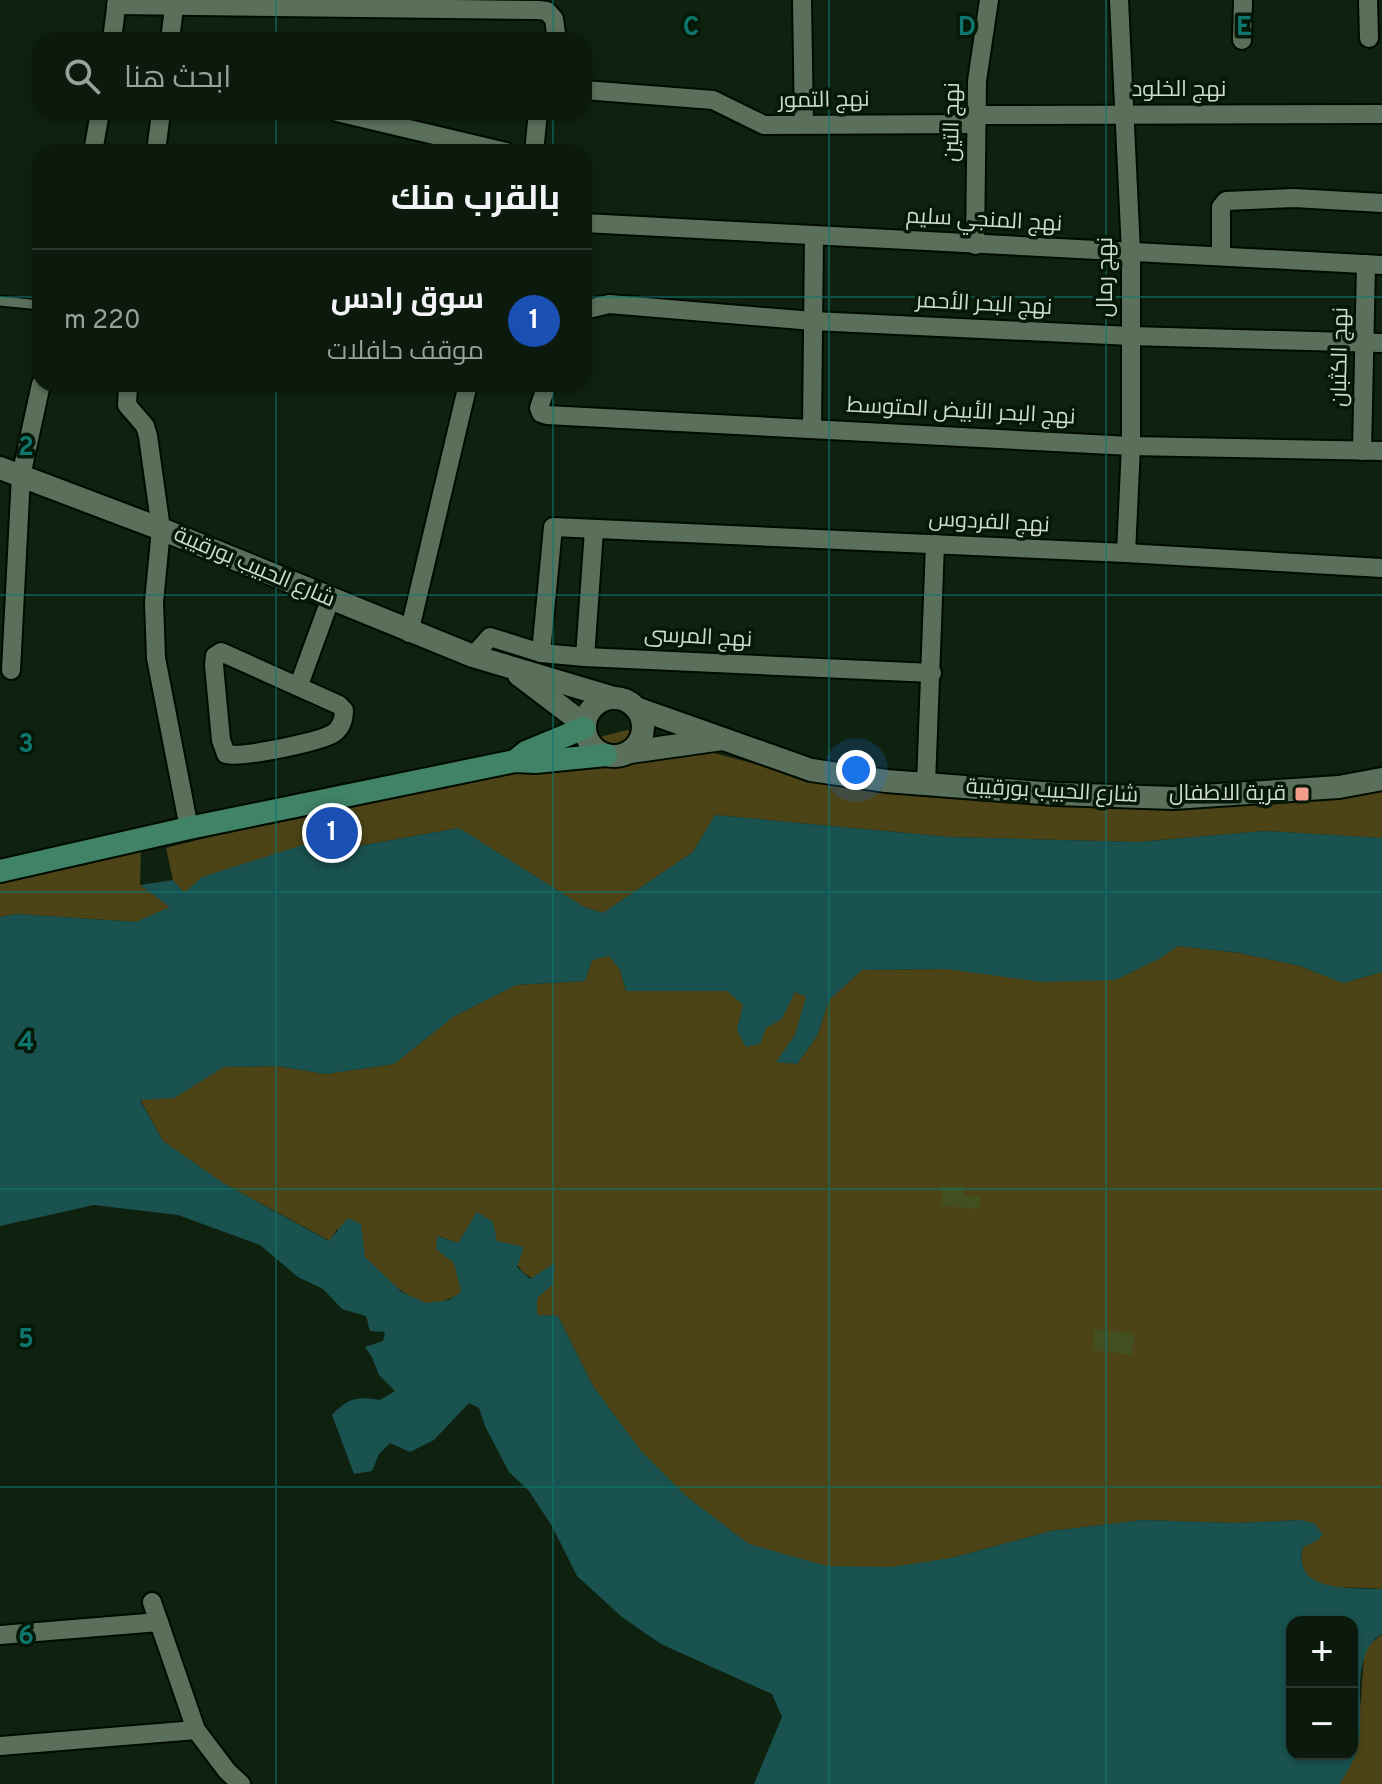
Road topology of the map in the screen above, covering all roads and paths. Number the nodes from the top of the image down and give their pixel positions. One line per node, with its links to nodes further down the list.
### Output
1 (802, 0): 21 (street)
2 (989, 0): 20 (street, نهج التين)
3 (1119, 0): 14 (street, نهج رمال)
4 (1243, 0): 12 (street)
5 (1368, 0): 11 (street)
6 (174, 2): 7 (street); 9 (street); 10 (street)
7 (116, 3): 8 (street)
8 (113, 32)
9 (171, 32)
10 (556, 32)
11 (1369, 38)
12 (1242, 40)
13 (592, 91): 21 (street, نهج التمور)
14 (1125, 114): 15 (street, نهج الخلود); 20 (street, نهج الخلود); 30 (street, نهج رمال)
15 (1382, 114)
16 (99, 120): 22 (street)
17 (160, 120): 23 (street)
18 (371, 120): 24 (street)
19 (537, 120): 25 (street)
20 (976, 120): 21 (street, نهج التمور); 29 (street, نهج التين)
21 (804, 124)
22 (94, 144)
23 (157, 144)
24 (472, 144)
25 (535, 144)
26 (1382, 203): 31 (street)
27 (592, 223): 28 (street, نهج المنجي سليم)
28 (814, 236): 29 (street, نهج المنجي سليم); 36 (street)
29 (975, 245): 30 (street, نهج المنجي سليم)
30 (1131, 252): 31 (street, نهج المنجي سليم); 37 (street, نهج رمال)
31 (1221, 256): 32 (street, نهج المنجي سليم)
32 (1374, 264): 38 (street, نهج الكثبان)
33 (0, 301): 34 (lane)
34 (32, 304)
35 (592, 308): 36 (street, نهج البحر الأحمر)
36 (813, 321): 37 (street, نهج البحر الأحمر); 43 (street)
37 (1131, 336): 38 (street, نهج البحر الأحمر); 44 (street, نهج رمال)
38 (1374, 343): 45 (street, نهج الكثبان)
39 (38, 392): 47 (street)
40 (128, 392): 48 (street)
41 (466, 392): 54 (street)
42 (545, 392): 43 (street, نهج البحر الأبيض المتوسط)
43 (812, 428): 44 (street, نهج البحر الأبيض المتوسط)
44 (1131, 446): 45 (street, نهج البحر الأبيض المتوسط); 51 (street, نهج رمال)
45 (1362, 451): 46 (street, نهج البحر الأبيض المتوسط)
46 (1382, 451)
47 (11, 472): 48 (street, شارع الحبيب بورقيبة); 59 (street)
48 (161, 529): 53 (street, شارع الحبيب بورقيبة); 71 (street)
49 (594, 530): 50 (street, نهج الفردوس); 55 (street, نهج الفردوس); 57 (street)
50 (935, 544): 51 (street, نهج الفردوس); 60 (street)
51 (1126, 553): 52 (street, نهج الفردوس)
52 (1382, 568)
53 (330, 600): 54 (street, شارع الحبيب بورقيبة); 61 (street)
54 (409, 633): 56 (street, شارع الحبيب بورقيبة)
55 (541, 653): 56 (street, نهج المرسى); 57 (street, نهج المرسى)
56 (473, 656): 58 (street, شارع الحبيب بورقيبة)
57 (585, 657): 60 (street, نهج المرسى)
58 (508, 667): 62 (street, شارع الحبيب بورقيبة); 64 (street, شارع الحبيب بورقيبة)
59 (11, 670)
60 (932, 673): 70 (street)
61 (299, 685): 61 (street)
62 (614, 698): 63 (street); 64 (street)
63 (636, 708): 65 (street, شارع الحبيب بورقيبة); 66 (street)
64 (584, 726): 67 (street); 68 (main road)
65 (727, 738): 66 (street, شارع الحبيب بورقيبة); 70 (street, شارع الحبيب بورقيبة)
66 (630, 752): 67 (street)
67 (606, 755): 68 (main road)
68 (515, 761): 71 (main road)
69 (1382, 779): 70 (street, شارع الحبيب بورقيبة)
70 (926, 784)
71 (189, 828): 72 (main road)
72 (0, 871)
73 (152, 1602): 74 (street)
74 (159, 1622): 75 (street); 76 (street)
75 (0, 1635)
76 (196, 1730): 77 (street); 78 (street)
77 (0, 1746)
78 (241, 1784)

